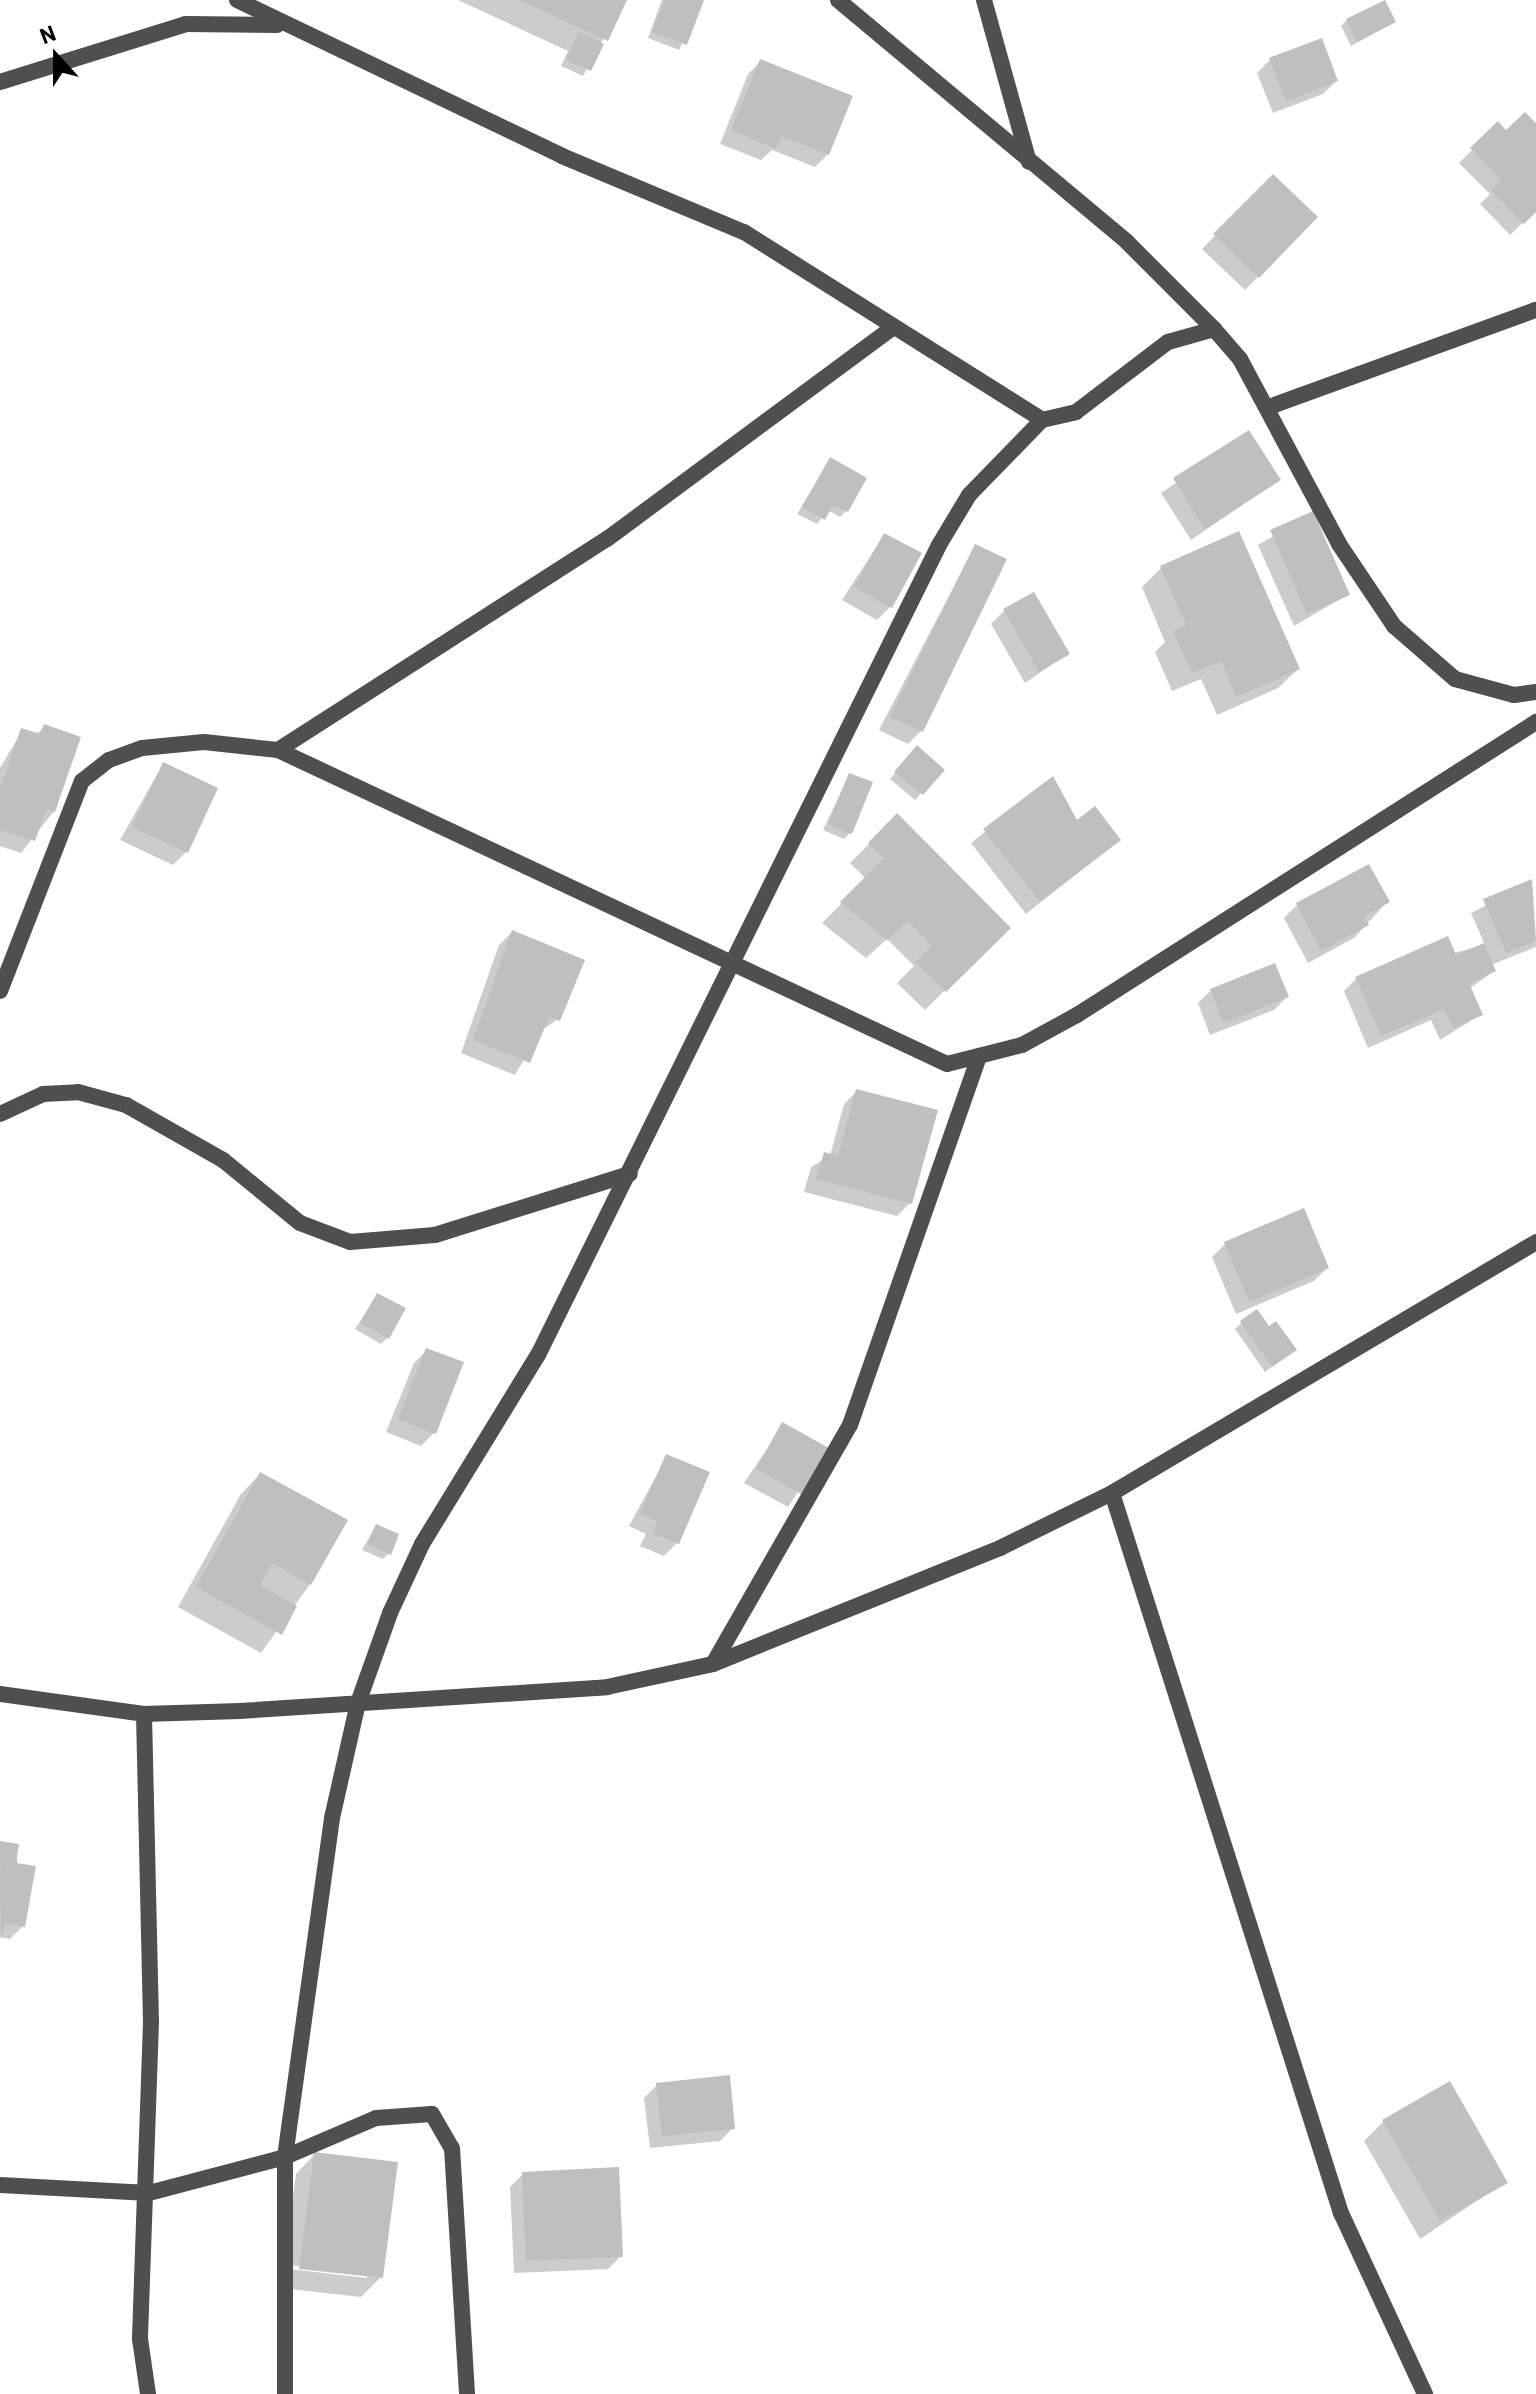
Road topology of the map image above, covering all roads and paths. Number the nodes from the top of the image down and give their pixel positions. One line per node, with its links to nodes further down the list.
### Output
1 (237, 0): 4 (street)
2 (838, 0): 6 (street)
3 (984, 0): 6 (street)
4 (283, 26): 5 (street); 8 (street)
5 (0, 82)
6 (1029, 162): 9 (street)
7 (1536, 310): 10 (street)
8 (893, 327): 11 (street); 14 (street)
9 (1214, 329): 10 (street); 11 (street)
10 (1269, 407): 12 (street)
11 (1042, 420): 16 (street)
12 (1536, 692)
13 (1536, 722): 18 (street)
14 (278, 750): 15 (street); 16 (street)
15 (4, 961): 17 (street)
16 (731, 965): 18 (street); 20 (street)
17 (0, 991)
18 (979, 1056): 23 (street)
19 (0, 1114): 20 (street)
20 (630, 1174): 25 (street)
21 (1536, 1242): 22 (street)
22 (1112, 1493): 23 (street); 33 (street)
23 (713, 1664): 25 (street)
24 (0, 1694): 26 (street)
25 (358, 1703): 26 (street); 27 (street)
26 (144, 1714): 29 (street)
27 (285, 2157): 29 (street); 31 (street); 32 (street)
28 (0, 2185): 29 (street)
29 (149, 2193): 30 (street)
30 (148, 2394)
31 (285, 2394)
32 (467, 2394)
33 (1425, 2394)

